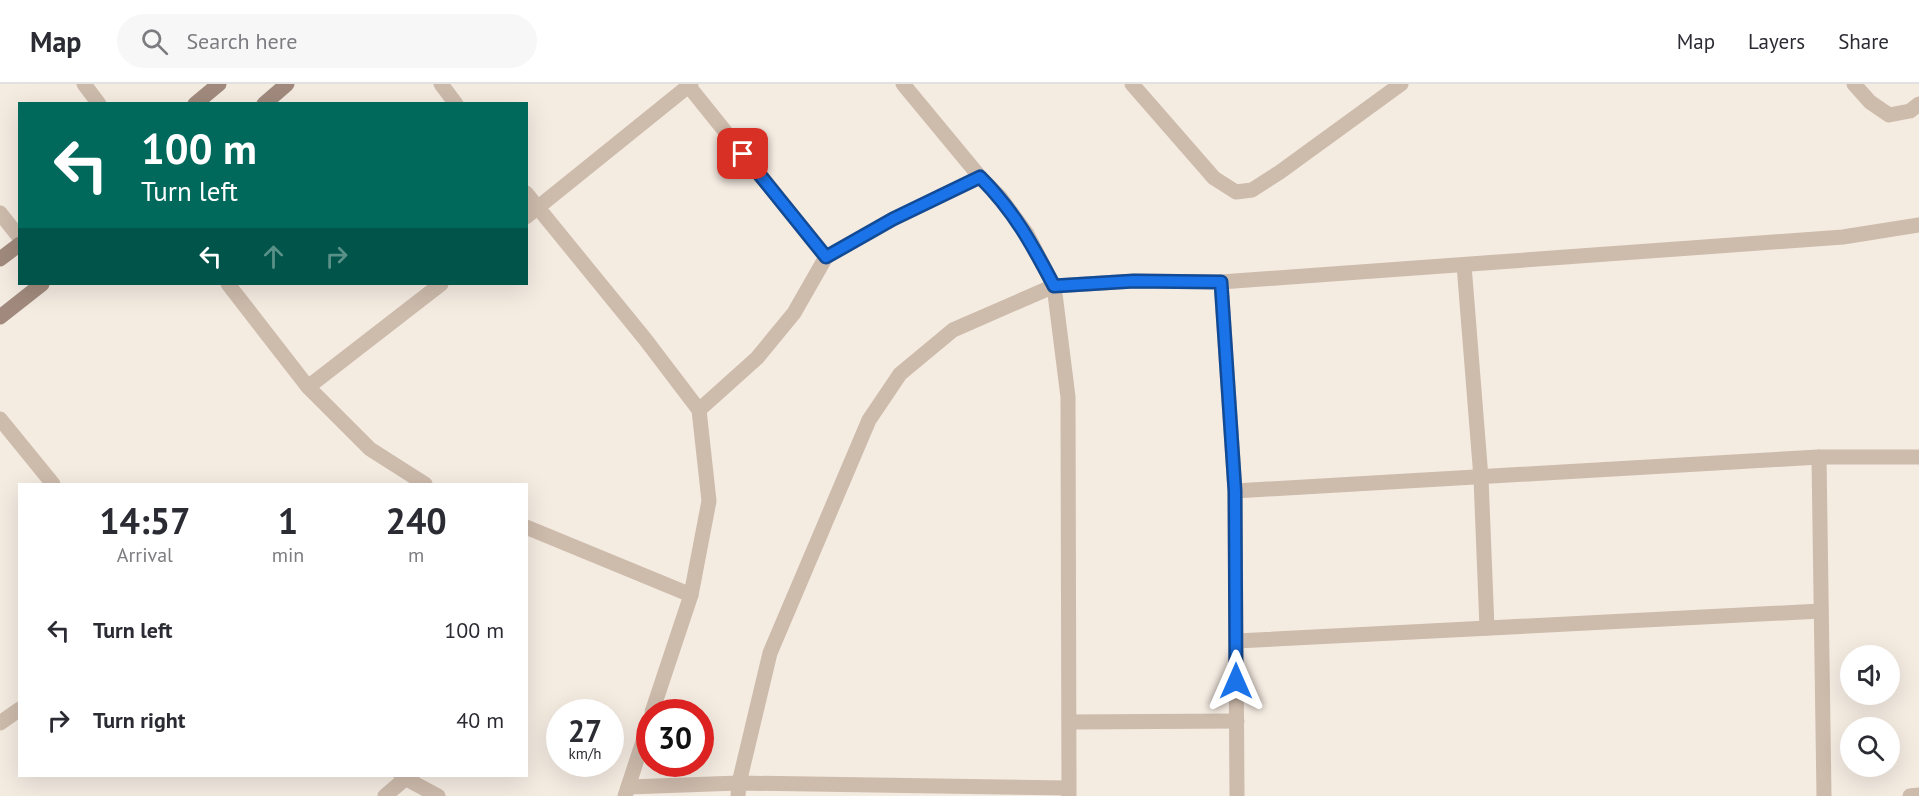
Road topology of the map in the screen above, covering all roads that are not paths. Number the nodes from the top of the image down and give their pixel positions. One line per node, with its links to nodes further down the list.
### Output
1 (84, 84): 10 (street)
2 (219, 84): 11 (street)
3 (287, 84): 12 (street)
4 (441, 84): 13 (street)
5 (903, 84): 15 (street)
6 (1132, 84): 9 (street)
7 (1854, 84): 14 (street)
8 (689, 85): 18 (street); 22 (street)
9 (1396, 86)
10 (98, 102)
11 (197, 102)
12 (266, 102)
13 (454, 102)
14 (1919, 104)
15 (980, 177): 22 (street); 29 (street)
16 (528, 199): 18 (street)
17 (0, 213): 20 (street)
18 (533, 213): 32 (street)
19 (1919, 225): 24 (street)
20 (18, 236)
21 (18, 246): 23 (street)
22 (826, 257): 32 (street)
23 (0, 260)
24 (1464, 265): 25 (street); 36 (street)
25 (1221, 282): 29 (street); 39 (street)
26 (41, 285): 30 (street)
27 (229, 285): 31 (street)
28 (440, 285): 31 (street)
29 (1054, 286): 48 (street); 52 (street)
30 (0, 317)
31 (308, 387): 38 (street)
32 (699, 410): 41 (street)
33 (0, 419): 37 (street)
34 (1819, 457): 35 (street); 36 (street); 42 (street)
35 (1919, 457)
36 (1481, 478): 39 (street); 43 (street)
37 (52, 483)
38 (423, 483)
39 (1235, 491): 44 (street)
40 (528, 528): 41 (street)
41 (691, 595): 45 (street)
42 (1821, 611): 43 (street); 59 (street)
43 (1487, 628): 44 (street)
44 (1236, 641): 47 (street)
45 (656, 699)
46 (18, 710): 49 (street)
47 (1237, 721): 48 (street); 58 (street)
48 (1070, 722): 54 (street)
49 (0, 723)
50 (636, 764): 53 (street)
51 (403, 777): 56 (street); 57 (street)
52 (739, 789): 53 (street); 54 (street)
53 (627, 792)
54 (1069, 792)
55 (1919, 795): 60 (street)
56 (385, 796)
57 (438, 796)
58 (1237, 796)
59 (1824, 796)
60 (1910, 796)

